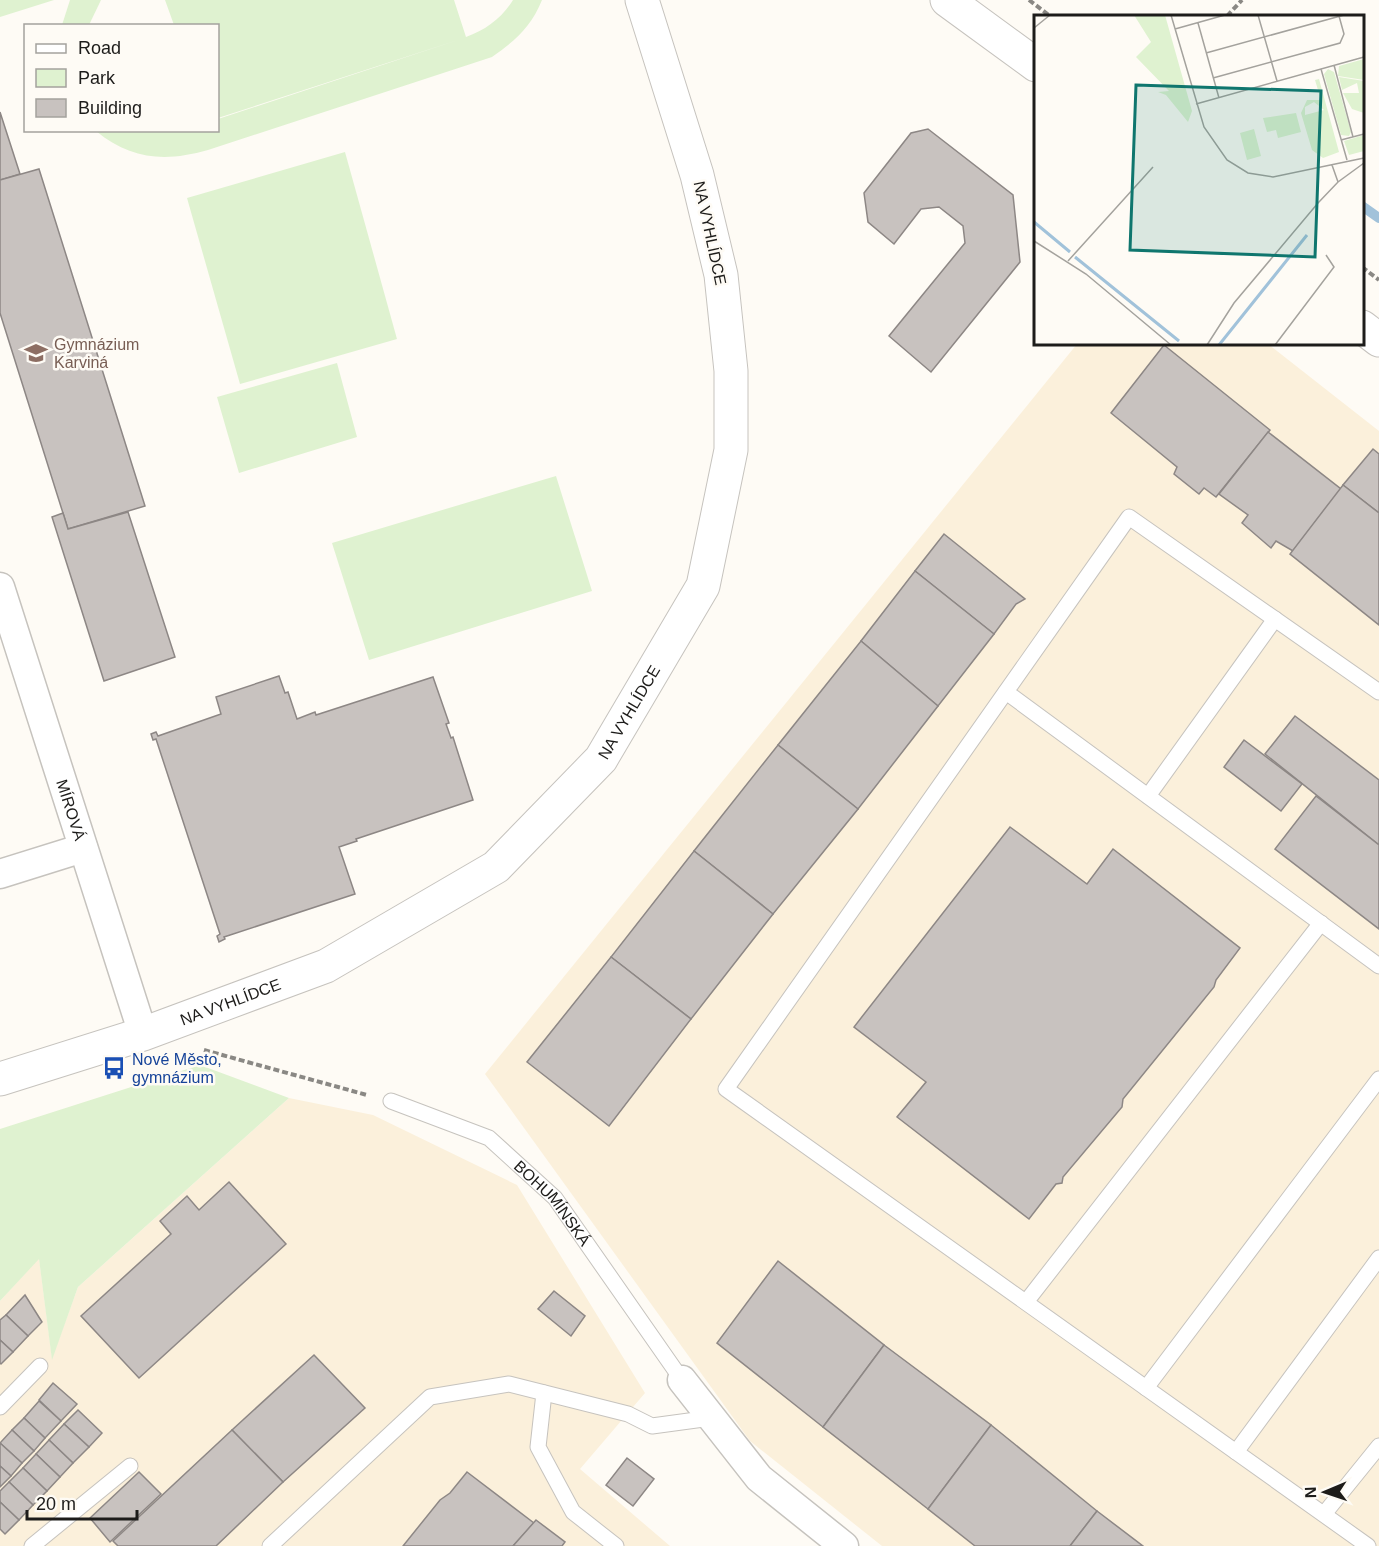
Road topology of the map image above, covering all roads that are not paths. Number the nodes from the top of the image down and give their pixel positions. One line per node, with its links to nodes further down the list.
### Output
1 (642, 0): 15 (street, NA VYHLÍDCE)
2 (947, 0): 3 (street)
3 (1034, 64)
4 (1364, 329): 5 (street)
5 (1379, 340)
6 (0, 587): 11 (street, MÍROVÁ)
7 (1275, 619): 8 (lane); 9 (lane); 10 (lane)
8 (1006, 692): 10 (lane); 20 (lane)
9 (1379, 692)
10 (1148, 796): 13 (lane)
11 (83, 848): 12 (street); 15 (street, MÍROVÁ)
12 (0, 874)
13 (1321, 923): 14 (lane); 20 (lane)
14 (1379, 966)
15 (143, 1034): 16 (street, NA VYHLÍDCE)
16 (0, 1079)
17 (1379, 1079): 23 (lane)
18 (391, 1101): 22 (lane, BOHUMÍNSKÁ)
19 (1379, 1258): 28 (lane)
20 (1026, 1302): 23 (lane)
21 (40, 1366): 25 (lane)
22 (682, 1380): 26 (street, BOHUMÍNSKÁ)
23 (1146, 1388): 28 (lane)
24 (544, 1393): 26 (lane); 32 (lane); 33 (lane)
25 (0, 1407)
26 (711, 1418): 34 (street, BOHUMÍNSKÁ)
27 (1379, 1446): 30 (lane)
28 (1236, 1452): 30 (lane)
29 (130, 1466): 31 (lane)
30 (1324, 1514): 35 (lane)
31 (32, 1546)
32 (270, 1546)
33 (616, 1546)
34 (844, 1546)
35 (1368, 1546)

